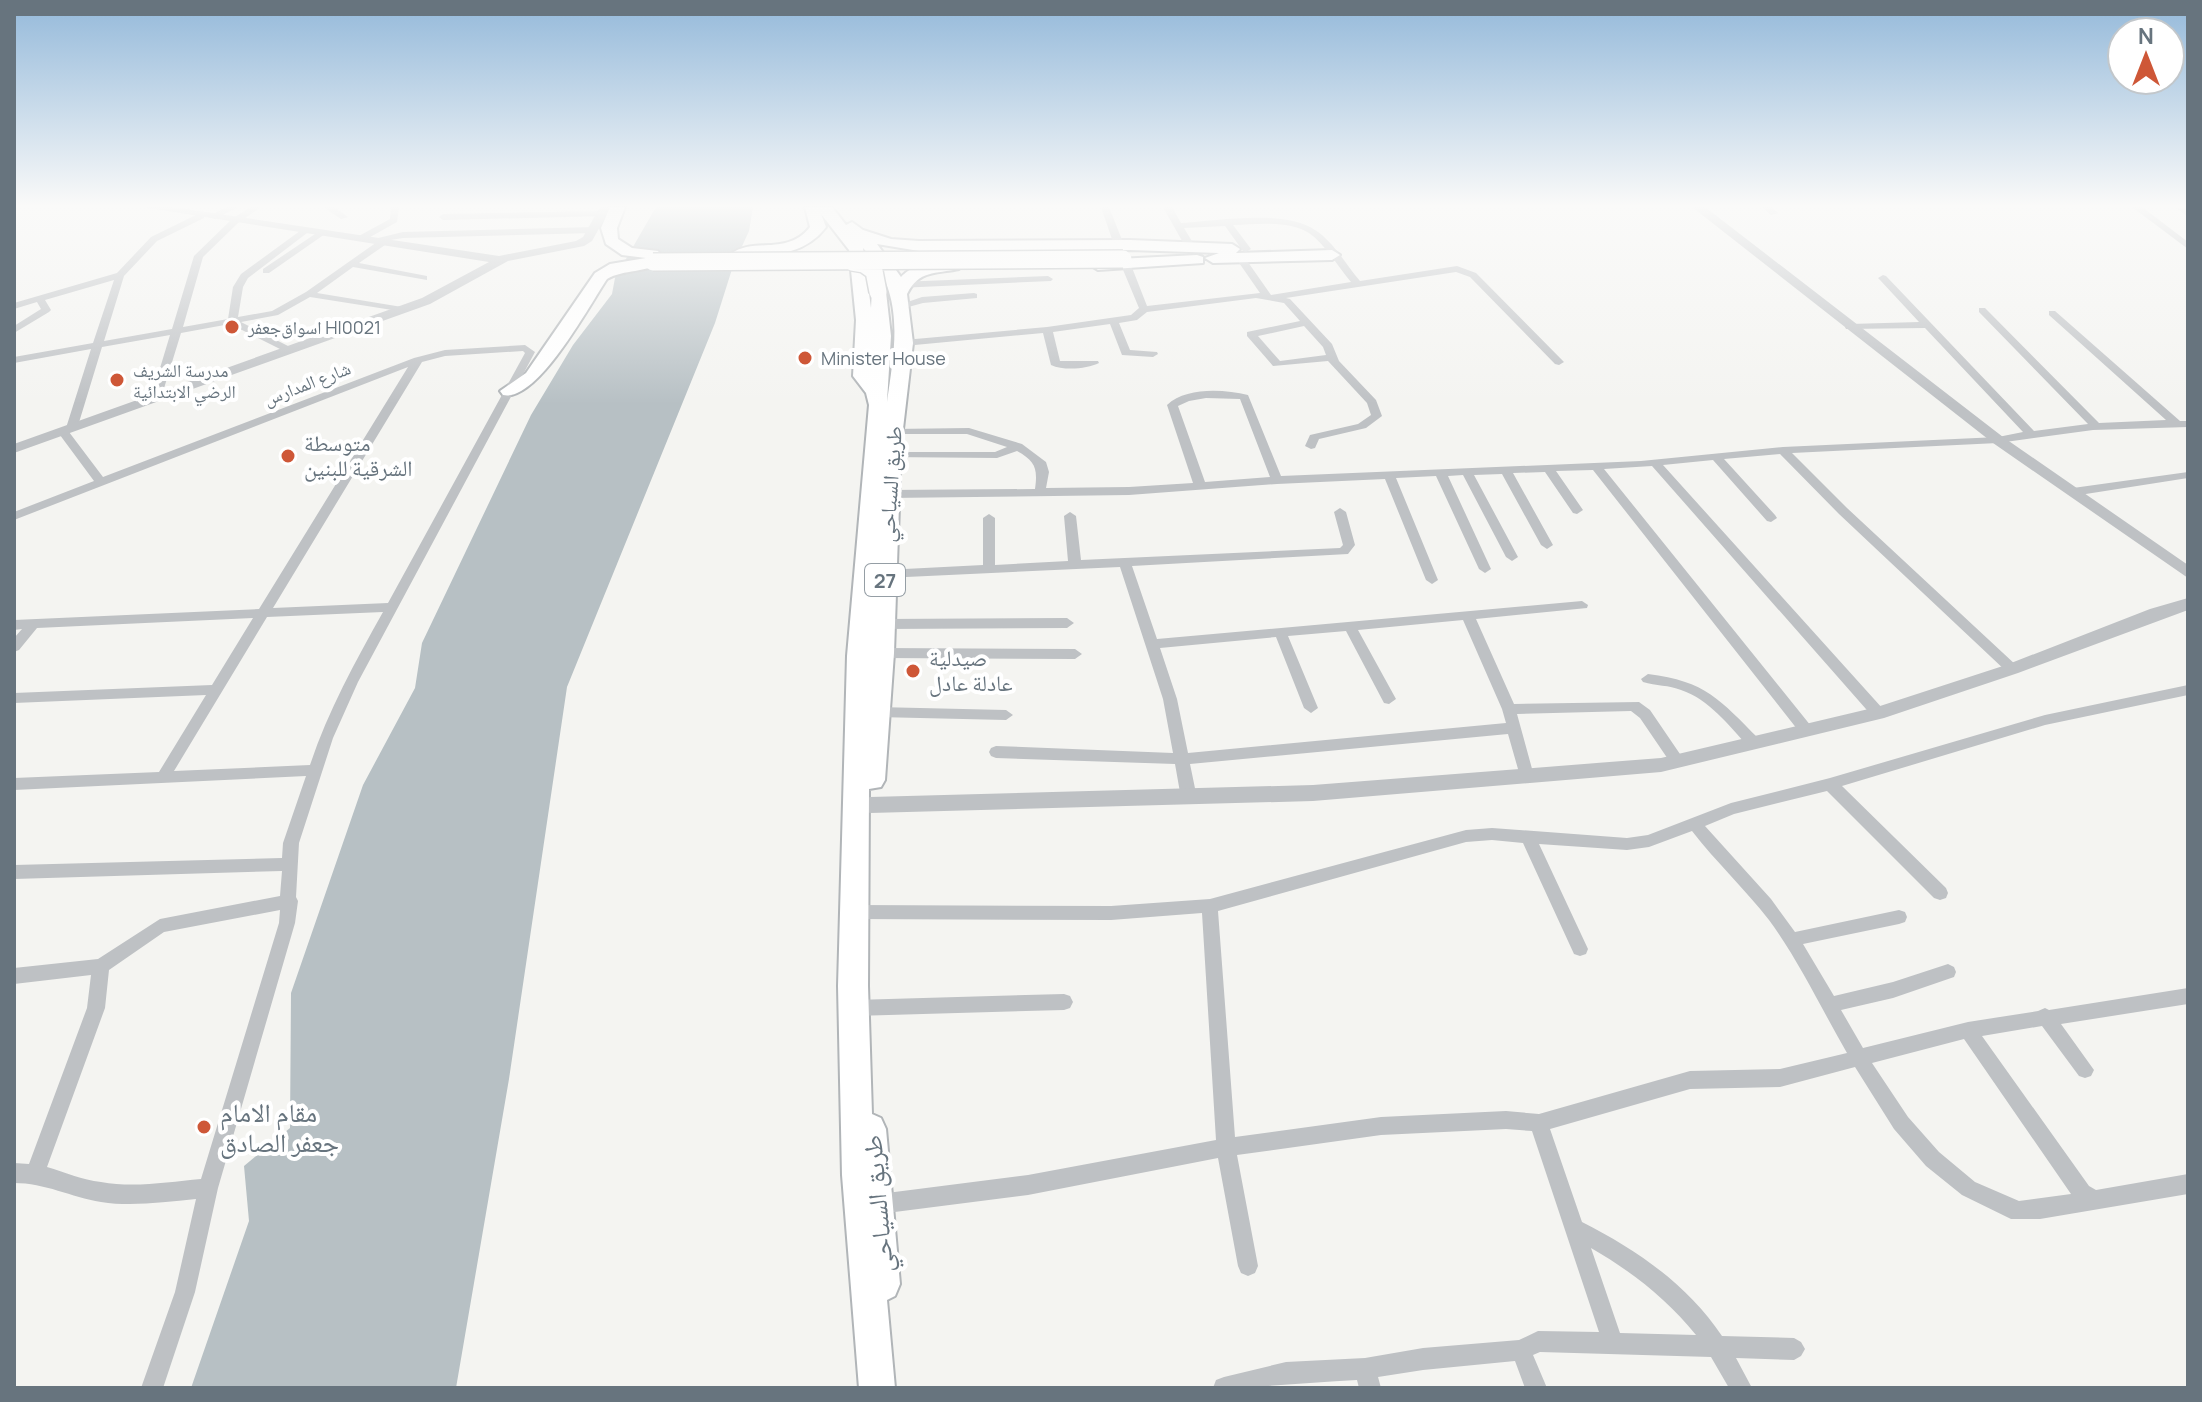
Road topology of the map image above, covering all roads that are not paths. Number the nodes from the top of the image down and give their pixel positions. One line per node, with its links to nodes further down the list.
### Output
1 (122, 272): 18 (street)
2 (194, 272): 40 (street)
3 (249, 272): 33 (street)
4 (338, 272): 24 (street)
5 (395, 272): 19 (street)
6 (478, 272): 30 (street)
7 (606, 272): 50 (main road)
8 (859, 272): 52 (main road, طريق السياحي / 27)
9 (875, 272): 23 (main road, bridge)
10 (886, 272): 23 (main road)
11 (914, 272): 23 (main road)
12 (1129, 272): 29 (street)
13 (1252, 272): 26 (street)
14 (1347, 272): 22 (street)
15 (1428, 272): 22 (street)
16 (1467, 272): 48 (street)
17 (1780, 272): 37 (street)
18 (120, 275): 27 (street); 42 (street)
19 (424, 278)
20 (1883, 278): 36 (street)
21 (1048, 279): 23 (street)
22 (1357, 284): 26 (street)
23 (896, 292): 25 (street); 41 (main road, طريق السياحي / 27); 52 (main road)
24 (309, 294): 30 (street); 33 (street)
25 (974, 296)
26 (1270, 296): 29 (street); 35 (street)
27 (40, 299): 28 (street); 38 (street)
28 (14, 306)
29 (1144, 309): 34 (street)
30 (402, 310): 43 (street)
31 (1982, 310): 54 (street)
32 (2052, 313): 53 (street)
33 (232, 321): 40 (street); 43 (street)
34 (1114, 322): 39 (street); 44 (street)
35 (1307, 322): 45 (street); 45 (street)
36 (1927, 325): 37 (street); 57 (street)
37 (1850, 327): 58 (street)
38 (14, 330)
39 (1047, 330): 41 (street); 49 (street)
40 (177, 331): 42 (street); 51 (street)
41 (904, 343): 56 (main road, طريق السياحي / 27)
42 (96, 346): 46 (street); 55 (street)
43 (288, 350): 51 (street)
44 (1153, 354)
45 (1332, 357): 60 (street)
46 (14, 360)
47 (418, 360): 50 (street, شارع المدارس); 74 (street, شارع المدارس); 97 (street)
48 (1559, 362)
49 (1094, 363)
50 (509, 391): 96 (street)
51 (156, 398): 55 (street)
52 (878, 405): 137 (main road, طريق السياحي / 27)
53 (2182, 424): 54 (street)
54 (2097, 427): 57 (street)
55 (67, 430): 61 (street); 74 (street)
56 (893, 432): 59 (street); 63 (main road, طريق السياحي / 27)
57 (2030, 433): 58 (street)
58 (1998, 440): 62 (street); 77 (street)
59 (1018, 446): 63 (street); 76 (street)
60 (1311, 446)
61 (14, 449)
62 (1783, 450): 64 (street); 109 (street)
63 (891, 455): 78 (main road, طريق السياحي / 27)
64 (1715, 456): 65 (street); 84 (street)
65 (1654, 462): 66 (street); 118 (street)
66 (1596, 466): 67 (street); 121 (street)
67 (1548, 468): 68 (street); 79 (street)
68 (1506, 470): 69 (street); 85 (street)
69 (1466, 471): 70 (street); 86 (street)
70 (1440, 472): 71 (street); 90 (street)
71 (1389, 475): 73 (street); 93 (street)
72 (2188, 475): 77 (street)
73 (1277, 480): 75 (street); 75 (street)
74 (101, 482): 81 (street, شارع المدارس)
75 (1200, 485): 76 (street)
76 (1040, 491): 78 (street)
77 (2073, 492): 91 (street)
78 (888, 494): 92 (main road, طريق السياحي / 27)
79 (1577, 510)
80 (1340, 512): 87 (street)
81 (14, 516)
82 (1070, 516): 88 (street)
83 (989, 518): 89 (street)
84 (1771, 518)
85 (1547, 545)
86 (1512, 557)
87 (1125, 563): 88 (street); 105 (street)
88 (1075, 565): 89 (street)
89 (989, 569): 92 (street)
90 (1485, 569)
91 (2188, 573)
92 (885, 574): 100 (main road, طريق السياحي / 27)
93 (1432, 580)
94 (2188, 604): 109 (street)
95 (1582, 605): 98 (street)
96 (391, 607): 97 (street); 126 (street)
97 (262, 612): 102 (street); 111 (street)
98 (1467, 614): 103 (street); 116 (street)
99 (1067, 623): 100 (street)
100 (883, 624): 107 (main road, طريق السياحي / 27)
101 (14, 625): 102 (street)
102 (33, 625): 106 (street)
103 (1349, 625): 104 (street); 114 (street)
104 (1280, 632): 105 (street); 115 (street)
105 (1153, 644): 124 (street)
106 (14, 647)
107 (882, 653): 108 (street); 117 (main road, طريق السياحي / 27)
108 (1075, 654)
109 (2012, 669): 118 (street)
110 (1648, 679): 122 (street)
111 (215, 690): 113 (street); 128 (street)
112 (2188, 690): 130 (street)
113 (14, 698)
114 (1389, 699)
115 (1311, 708)
116 (1509, 709): 120 (street); 125 (street)
117 (877, 712): 119 (street); 132 (main road, طريق السياحي / 27)
118 (1878, 713): 121 (street)
119 (1006, 715)
120 (1514, 728): 124 (street); 127 (street)
121 (1806, 730): 122 (street)
122 (1754, 743): 125 (street)
123 (996, 752): 124 (street)
124 (1183, 759): 131 (street)
125 (1677, 761): 127 (street)
126 (315, 770): 128 (street); 135 (street)
127 (1527, 776): 131 (street)
128 (163, 777): 129 (street)
129 (14, 784)
130 (1830, 784): 133 (street); 138 (street)
131 (1189, 798): 132 (street)
132 (870, 805): 137 (main road, طريق السياحي / 27)
133 (1695, 824): 134 (street); 143 (street)
134 (1528, 837): 140 (street); 144 (street)
135 (289, 864): 136 (street); 139 (street)
136 (14, 872)
137 (856, 874): 141 (main road, طريق السياحي / 27)
138 (1940, 893)
139 (290, 901): 145 (street); 161 (street)
140 (1210, 906): 141 (street); 157 (street)
141 (854, 912): 151 (main road, طريق السياحي / 27)
142 (1899, 917): 143 (street)
143 (1789, 940): 150 (street)
144 (1580, 949)
145 (101, 966): 147 (street); 159 (street)
146 (1948, 972): 150 (street)
147 (14, 976)
148 (2185, 1001): 152 (street)
149 (1064, 1002): 151 (street)
150 (1828, 1005): 154 (street)
151 (854, 1014): 163 (main road, طريق السياحي / 27); 172 (main road, طريق السياحي / 27)
152 (2045, 1016): 153 (street); 155 (street)
153 (1968, 1030): 154 (street); 162 (street)
154 (1861, 1059): 156 (street); 162 (street)
155 (2085, 1070)
156 (1539, 1123): 157 (street); 164 (street)
157 (1226, 1147): 163 (street); 165 (street)
158 (14, 1173): 159 (street)
159 (35, 1173): 161 (street)
160 (2188, 1184): 162 (street)
161 (208, 1188): 171 (street)
162 (2095, 1200)
163 (879, 1204): 173 (main road, طريق السياحي / 27)
164 (1573, 1228): 166 (street); 167 (street)
165 (1248, 1266)
166 (1613, 1344): 167 (street); 169 (street)
167 (1716, 1345): 168 (street); 176 (street)
168 (1794, 1349)
169 (1521, 1350): 170 (street); 175 (street)
170 (1367, 1378): 174 (street)
171 (152, 1388)
172 (877, 1388)
173 (889, 1388)
174 (1224, 1388)
175 (1536, 1388)
176 (1741, 1388)

